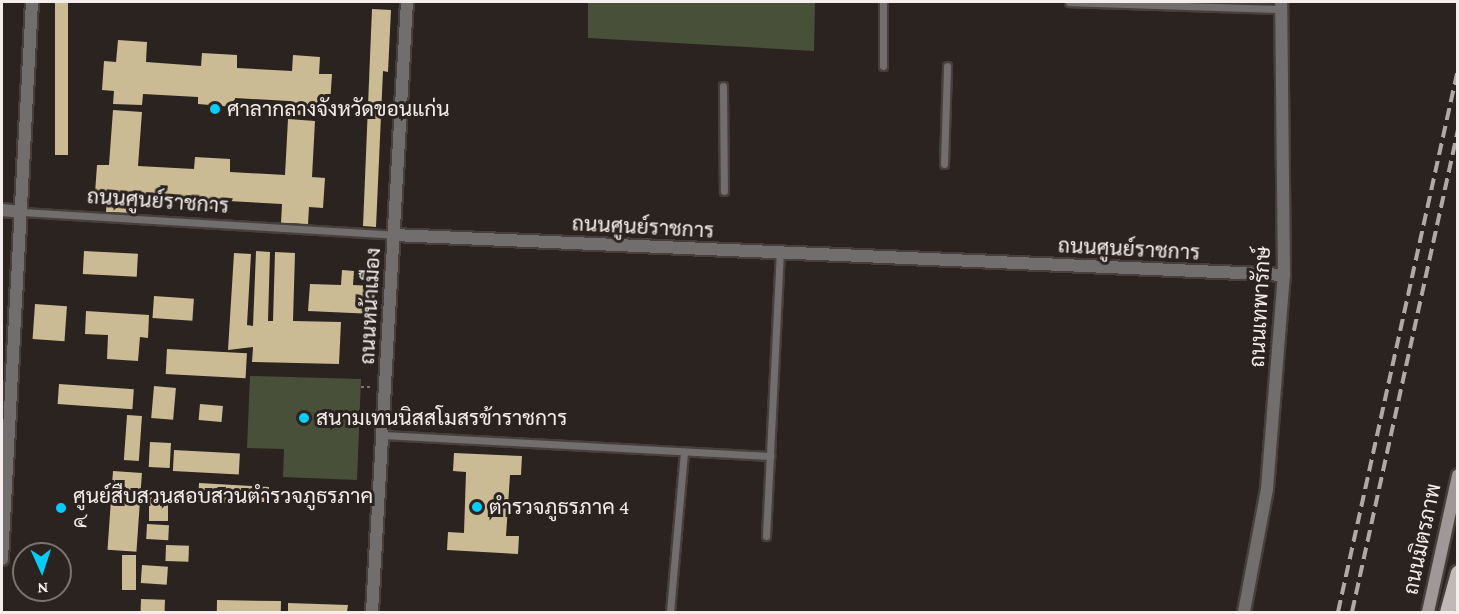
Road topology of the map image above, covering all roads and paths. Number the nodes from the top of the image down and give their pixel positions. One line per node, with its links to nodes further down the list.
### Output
1 (32, 2): 13 (street)
2 (407, 2): 14 (street, ถนนหน้าเมือง)
3 (884, 2): 7 (lane)
4 (1069, 2): 5 (lane)
5 (1246, 5): 6 (lane)
6 (1281, 5): 16 (street, ถนนเทพารักษ์)
7 (883, 66)
8 (947, 66): 10 (lane)
9 (723, 86): 11 (lane)
10 (944, 164)
11 (724, 191)
12 (2, 210): 13 (street, ถนนศูนย์ราชการ)
13 (22, 212): 14 (lane, ถนนศูนย์ราชการ); 22 (street)
14 (394, 235): 15 (street, ถนนศูนย์ราชการ); 17 (street, ถนนหน้าเมือง)
15 (780, 252): 16 (street, ถนนศูนย์ราชการ); 19 (lane)
16 (1284, 275): 26 (street, ถนนเทพารักษ์)
17 (382, 435): 18 (lane); 24 (street, ถนนหน้าเมือง)
18 (684, 452): 19 (lane); 25 (lane)
19 (770, 456): 21 (lane)
20 (1458, 475): 27 (main road, ถนนมิตรภาพ)
21 (766, 536)
22 (2, 559)
23 (1458, 572): 28 (main road, ถนนมิตรภาพ)
24 (372, 612)
25 (670, 612)
26 (1244, 612)
27 (1428, 612)
28 (1447, 612)

